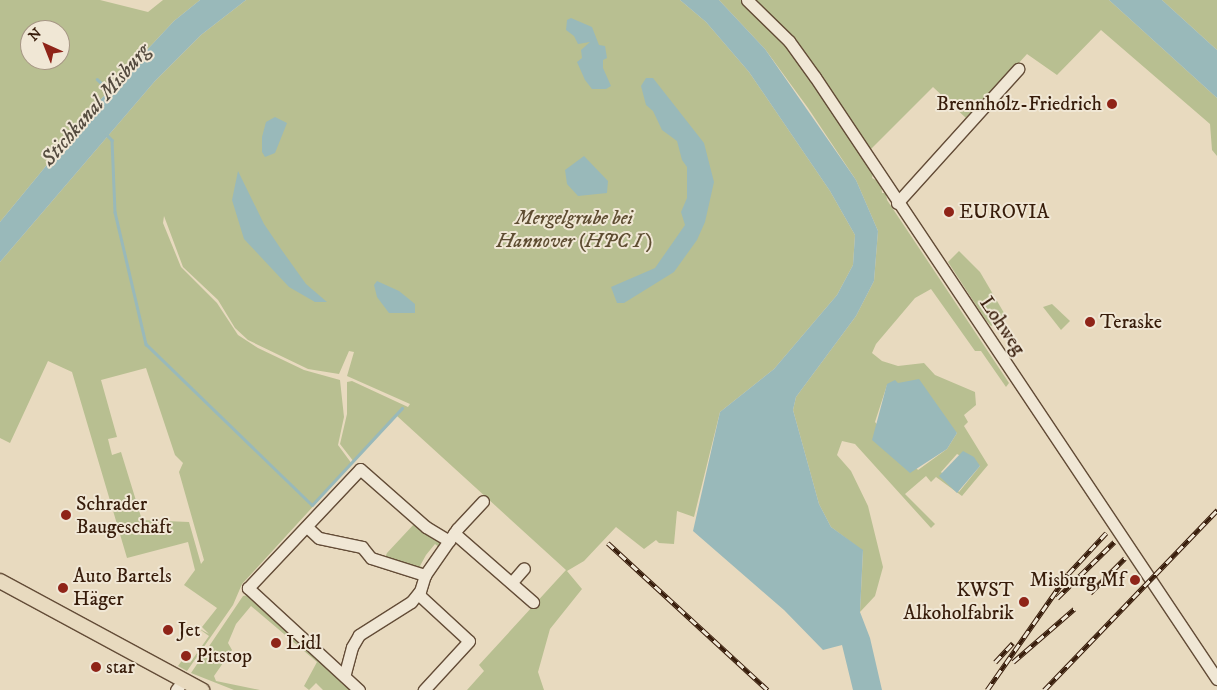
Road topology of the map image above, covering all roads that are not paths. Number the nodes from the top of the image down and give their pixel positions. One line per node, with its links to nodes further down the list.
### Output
1 (747, 0): 3 (street, Lohweg)
2 (1018, 69): 3 (street)
3 (897, 203): 14 (street, Lohweg)
4 (483, 501): 6 (street)
5 (307, 527): 6 (street); 8 (street); 13 (street)
6 (452, 537): 8 (street); 10 (street)
7 (524, 568): 10 (street)
8 (425, 575): 11 (street)
9 (0, 581): 15 (main road)
10 (512, 582): 12 (street)
11 (418, 594): 13 (street); 18 (street)
12 (533, 602)
13 (344, 676): 17 (street)
14 (1217, 679)
15 (179, 685): 16 (main road)
16 (202, 690)
17 (359, 690)
18 (424, 690)

